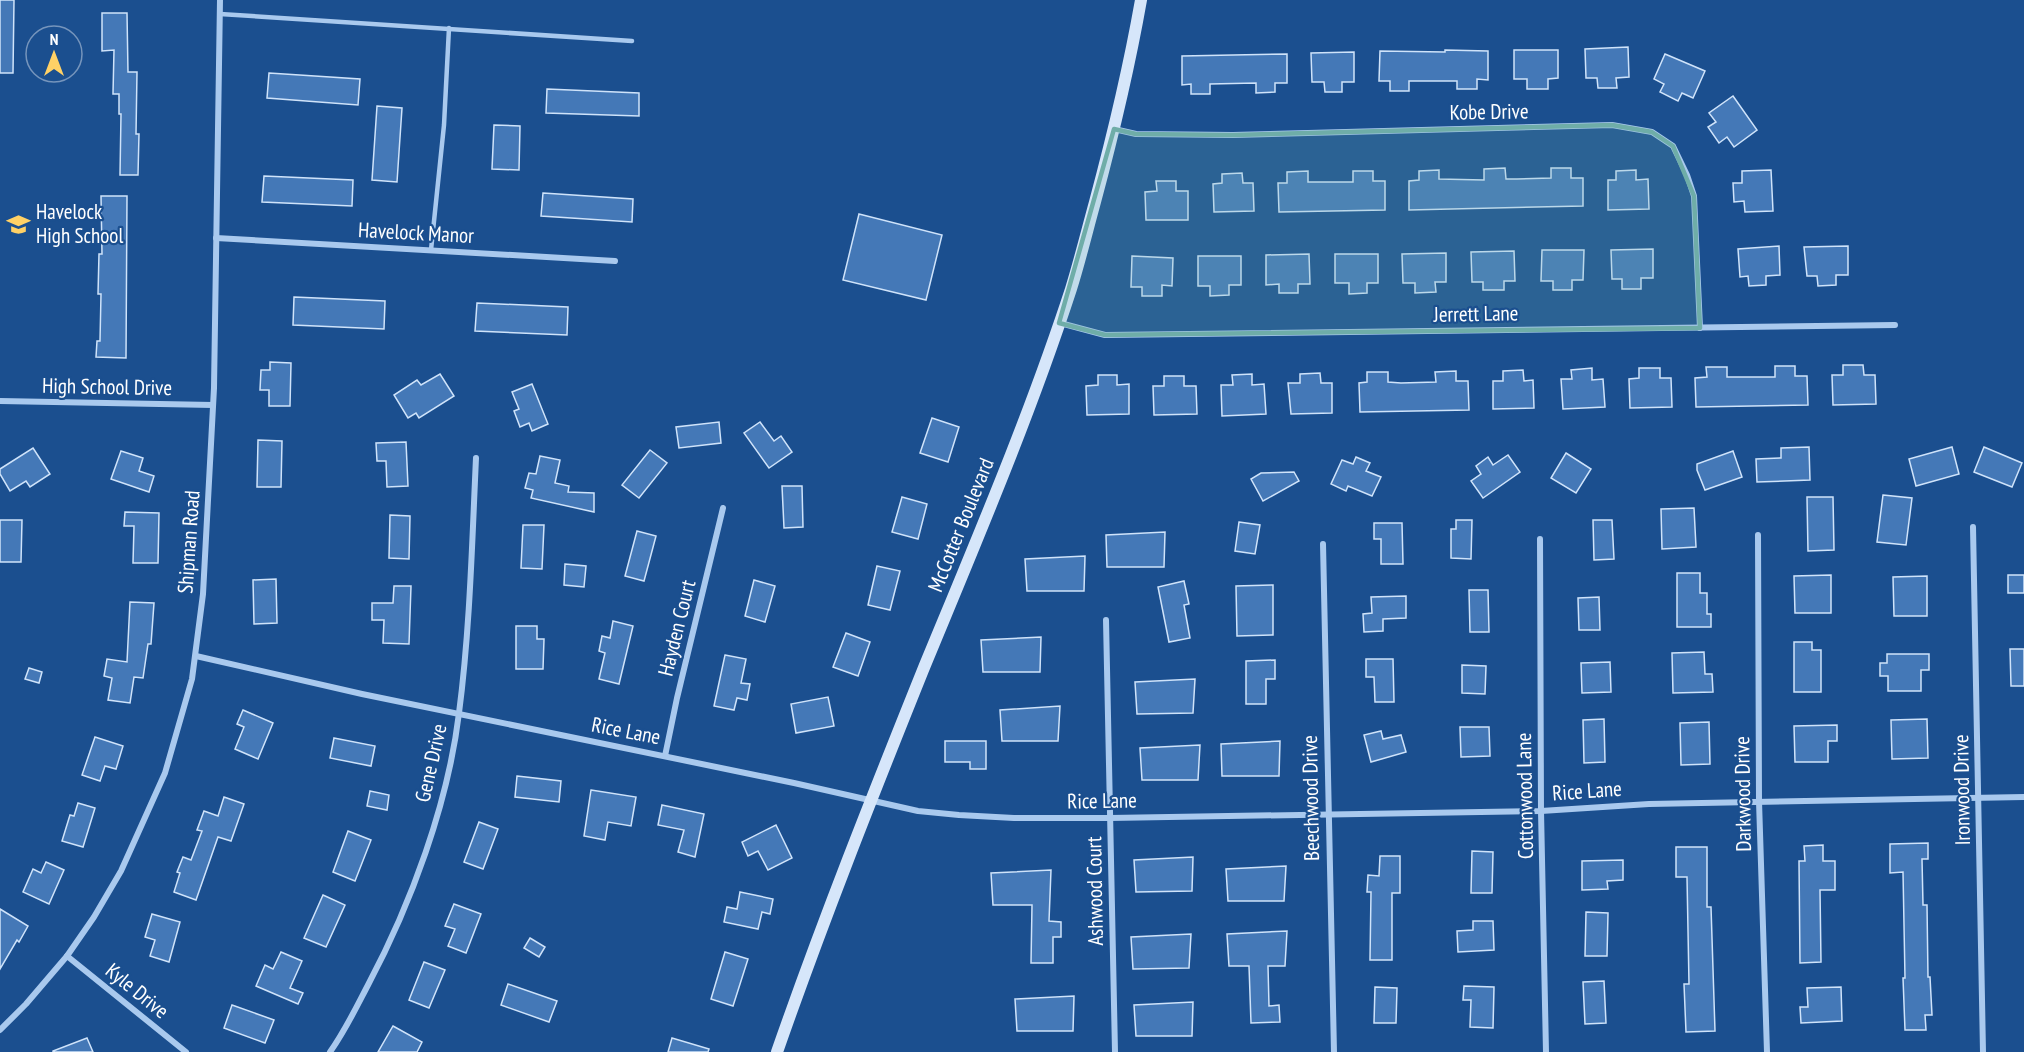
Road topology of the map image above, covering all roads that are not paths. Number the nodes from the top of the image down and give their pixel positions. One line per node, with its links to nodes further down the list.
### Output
1 (220, 0): 3 (street, Shipman Road)
2 (1141, 0): 6 (street, McCotter Boulevard)
3 (220, 14): 4 (lane); 7 (street, Shipman Road)
4 (449, 28): 5 (lane); 8 (lane)
5 (632, 41)
6 (1114, 129): 10 (street, McCotter Boulevard); 12 (street, Kobe Drive)
7 (216, 238): 8 (street, Havelock Manor); 14 (street, Shipman Road)
8 (431, 250): 9 (street, Havelock Manor)
9 (615, 261)
10 (1059, 323): 12 (street, Jerrett Lane); 27 (street, McCotter Boulevard)
11 (1895, 325): 12 (street, Jerrett Lane)
12 (1700, 328)
13 (0, 401): 14 (street, High School Drive)
14 (213, 405): 22 (street, Shipman Road)
15 (476, 458): 23 (street, Gene Drive)
16 (723, 508): 24 (street, Hayden Court)
17 (1973, 527): 26 (street, Ironwood Drive)
18 (1758, 535): 28 (street, Darkwood Drive)
19 (1540, 539): 29 (street, Cottonwood Lane)
20 (1323, 544): 30 (street, Beechwood Drive)
21 (1106, 620): 31 (street, Ashwood Court)
22 (196, 656): 23 (street, Rice Lane); 32 (street, Shipman Road)
23 (459, 715): 24 (street, Rice Lane); 35 (street, Gene Drive)
24 (666, 756): 27 (street, Rice Lane)
25 (2024, 797): 26 (street, Rice Lane)
26 (1979, 798): 28 (street, Rice Lane); 41 (street, Ironwood Drive)
27 (870, 800): 31 (street, Rice Lane); 36 (street, McCotter Boulevard)
28 (1759, 801): 29 (street, Rice Lane); 40 (street, Darkwood Drive)
29 (1541, 811): 30 (street, Rice Lane); 39 (street, Cottonwood Lane)
30 (1328, 813): 31 (street, Rice Lane); 38 (street, Beechwood Drive)
31 (1110, 818): 37 (street, Ashwood Court)
32 (67, 956): 33 (street, Shipman Road); 34 (street, Kyle Drive)
33 (0, 1030)
34 (186, 1052)
35 (330, 1052)
36 (777, 1052)
37 (1115, 1052)
38 (1334, 1052)
39 (1546, 1052)
40 (1767, 1052)
41 (1983, 1052)

